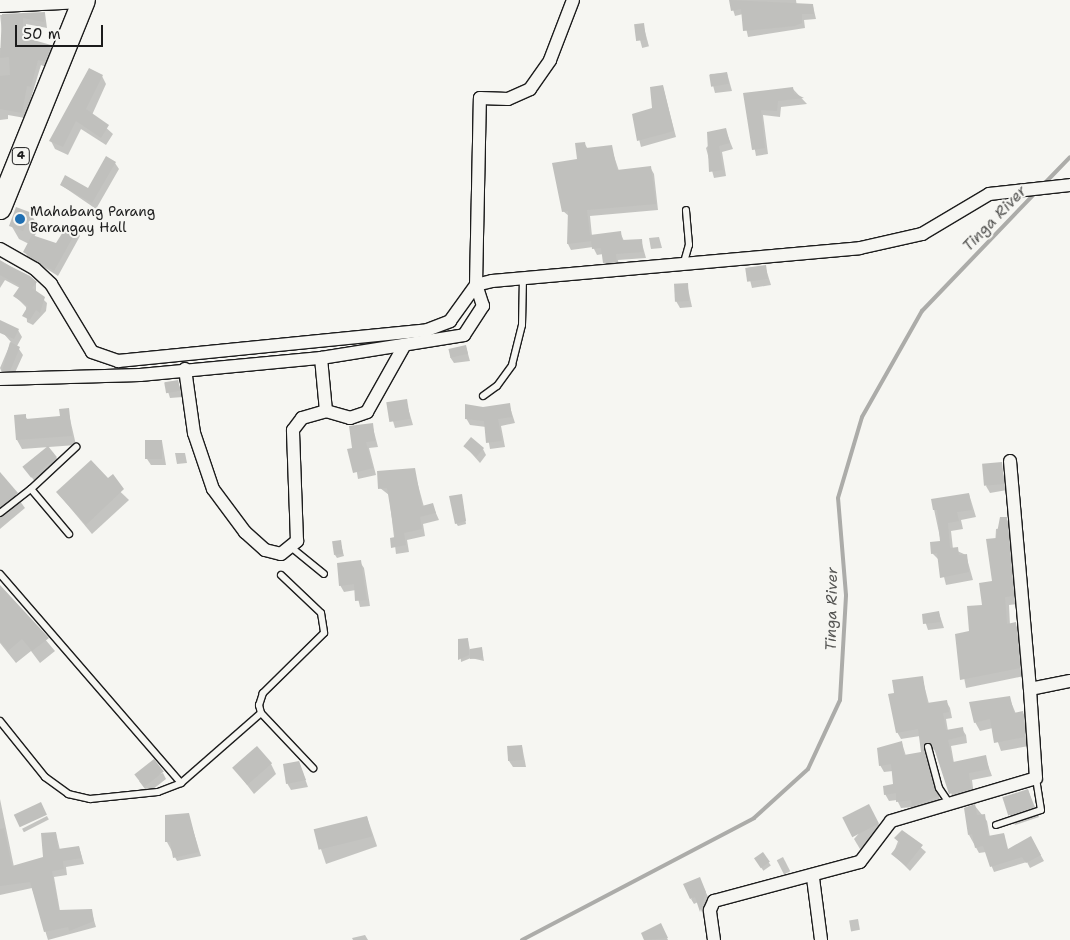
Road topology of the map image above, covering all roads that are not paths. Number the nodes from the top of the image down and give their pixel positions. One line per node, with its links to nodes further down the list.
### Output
1 (573, 0): 10 (street)
2 (83, 1): 3 (street); 5 (highway, 4)
3 (0, 6)
4 (1069, 185): 8 (street)
5 (0, 208)
6 (686, 210): 8 (lane)
7 (0, 249): 10 (street)
8 (684, 262): 9 (street)
9 (523, 278): 10 (street); 15 (lane)
10 (476, 286): 11 (street)
11 (404, 346): 12 (street); 16 (street)
12 (321, 358): 13 (street); 16 (street)
13 (185, 369): 14 (street); 22 (street)
14 (0, 379)
15 (483, 396)
16 (326, 411): 22 (street)
17 (76, 447): 19 (lane)
18 (1010, 460): 27 (street)
19 (31, 488): 20 (lane); 21 (lane)
20 (0, 513)
21 (69, 534)
22 (292, 548): 24 (lane)
23 (0, 574): 33 (lane)
24 (324, 574)
25 (281, 575): 28 (lane)
26 (1070, 681): 27 (street)
27 (1030, 689): 32 (street)
28 (261, 713): 31 (lane); 33 (lane)
29 (0, 721): 33 (lane)
30 (928, 747): 34 (lane)
31 (313, 768)
32 (1036, 778): 34 (street); 35 (lane)
33 (181, 783)
34 (950, 804): 36 (street)
35 (996, 825)
36 (813, 878): 37 (street); 38 (street)
37 (714, 940)
38 (821, 940)

